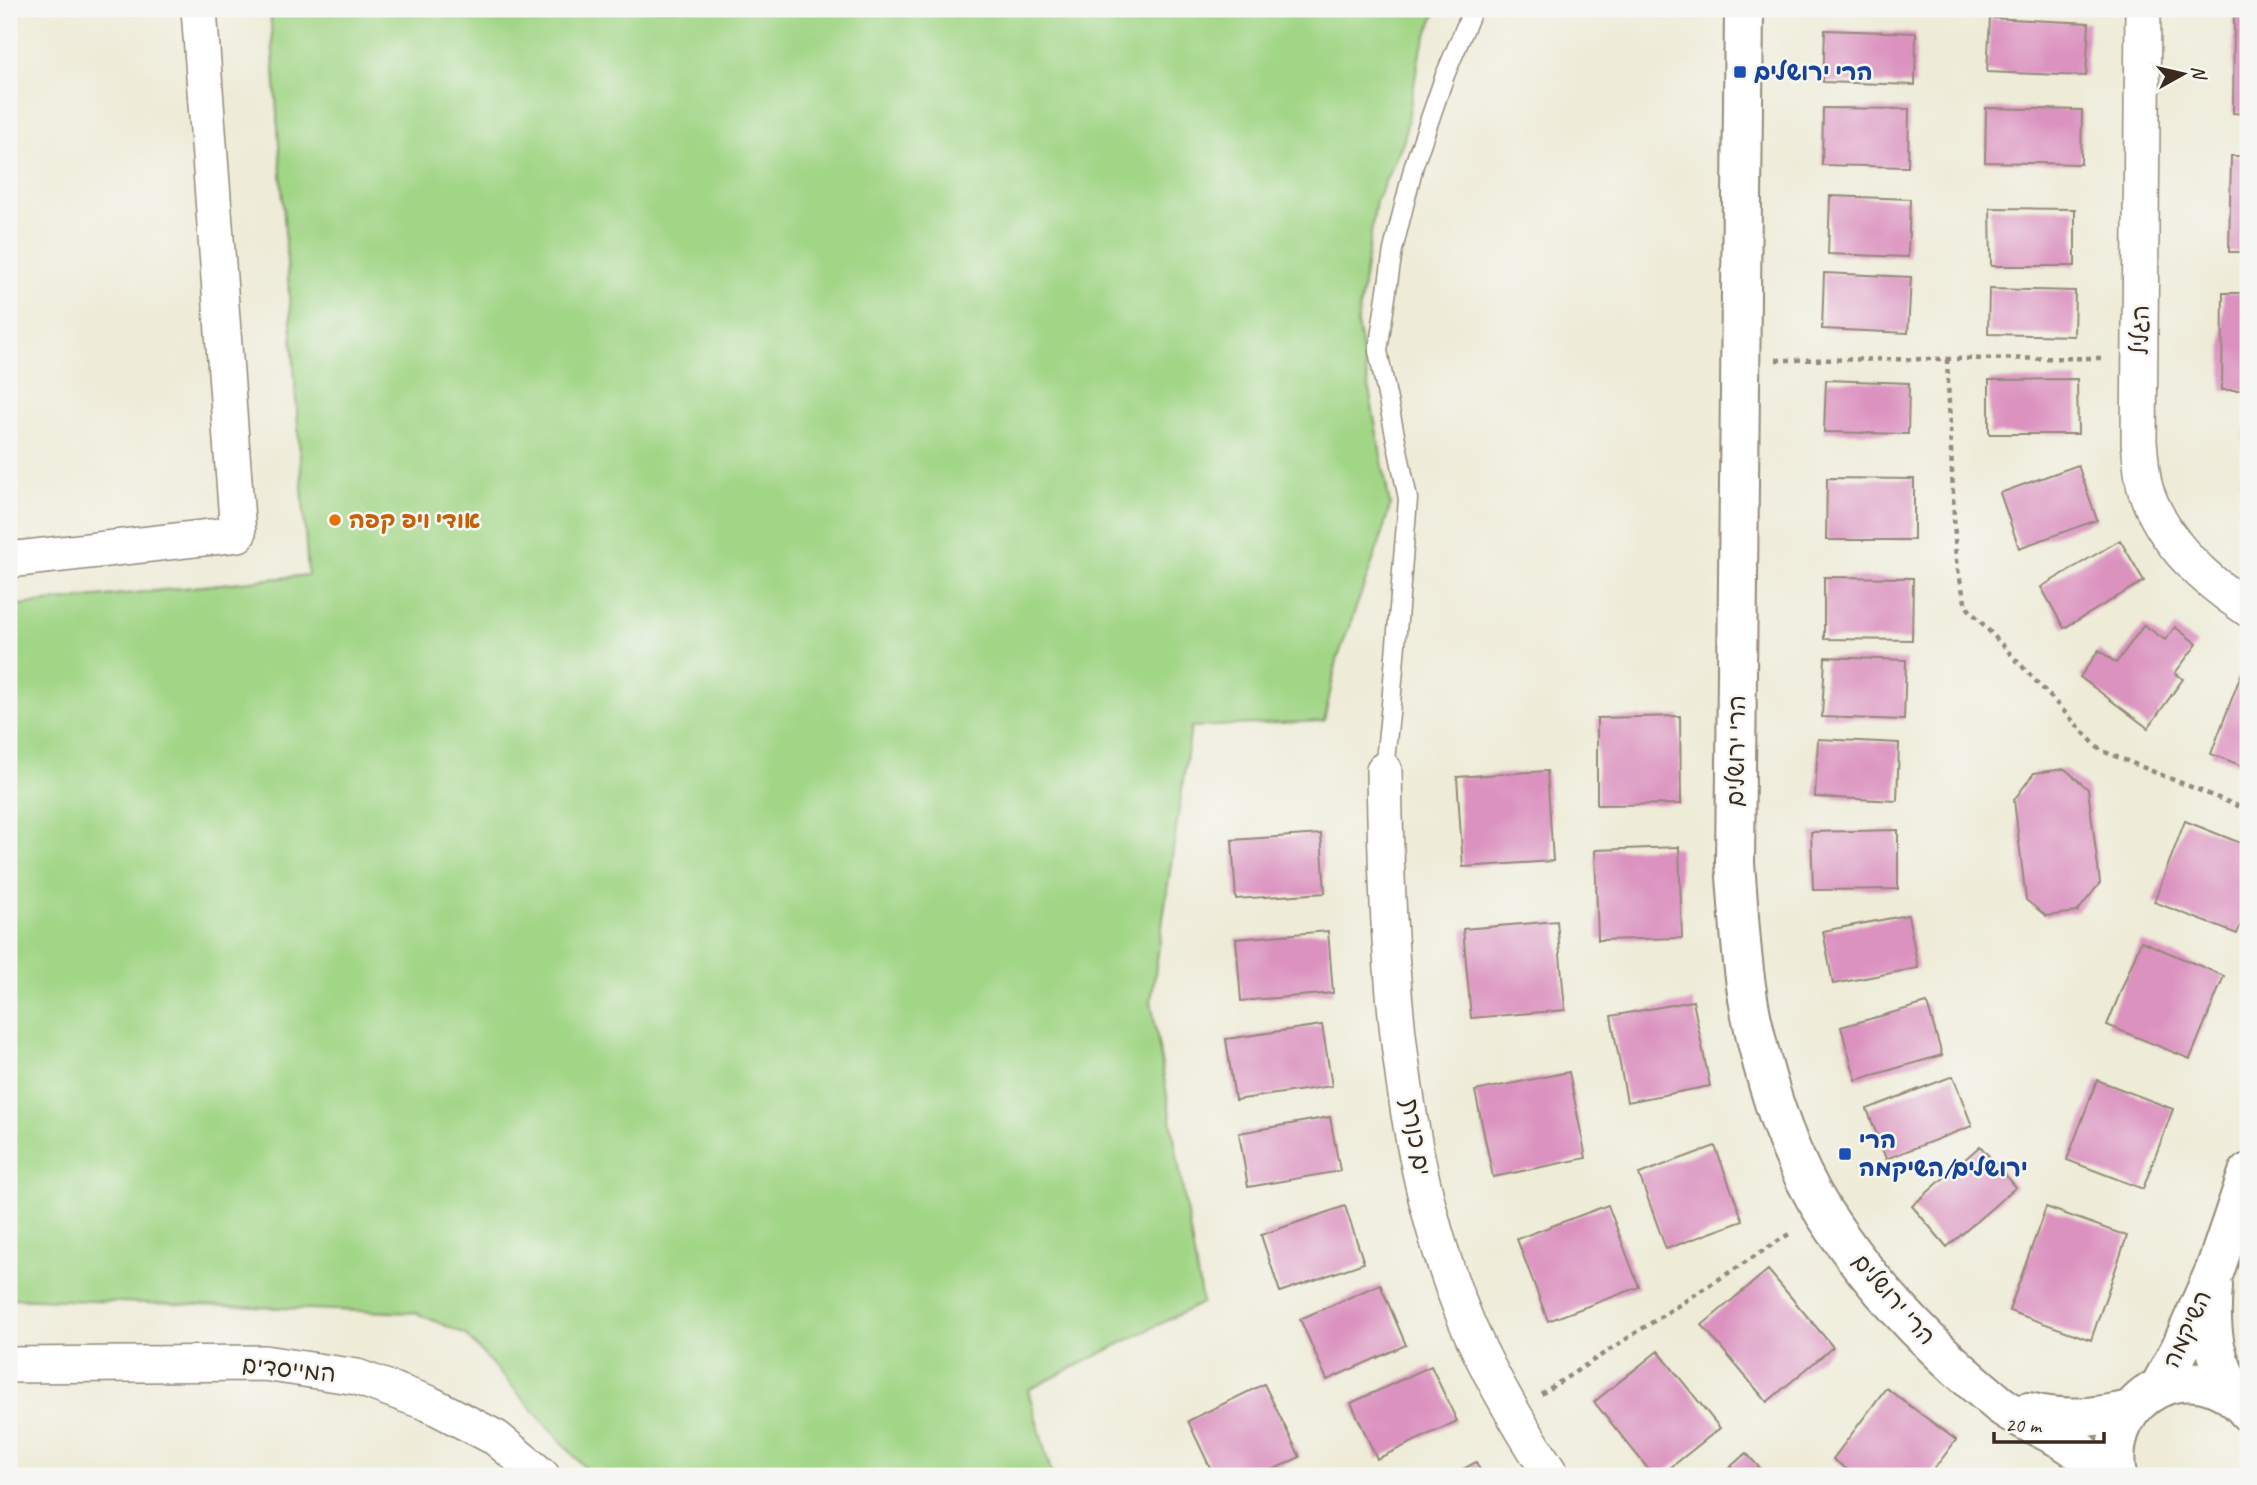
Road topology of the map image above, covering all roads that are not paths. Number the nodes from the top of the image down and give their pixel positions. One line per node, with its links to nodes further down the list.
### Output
1 (200, 9): 5 (street)
2 (1473, 9): 7 (lane)
3 (1744, 9): 12 (street, הרי ירושלים)
4 (2143, 9): 6 (street, הגליל)
5 (9, 561)
6 (2248, 609)
7 (1384, 770): 15 (street, ים כנרת)
8 (2248, 1173): 9 (street, השיקמה)
9 (2215, 1270): 11 (street, השיקמה); 13 (street, השיקמה)
10 (9, 1365): 14 (street, המייסדים)
11 (2144, 1399): 12 (street, הרי ירושלים); 13 (street, הרי ירושלים); 17 (street, השיקמה)
12 (2003, 1407): 16 (street, הרי ירושלים)
13 (2244, 1407)
14 (542, 1476)
15 (1552, 1476)
16 (2110, 1476)
17 (2117, 1476)

